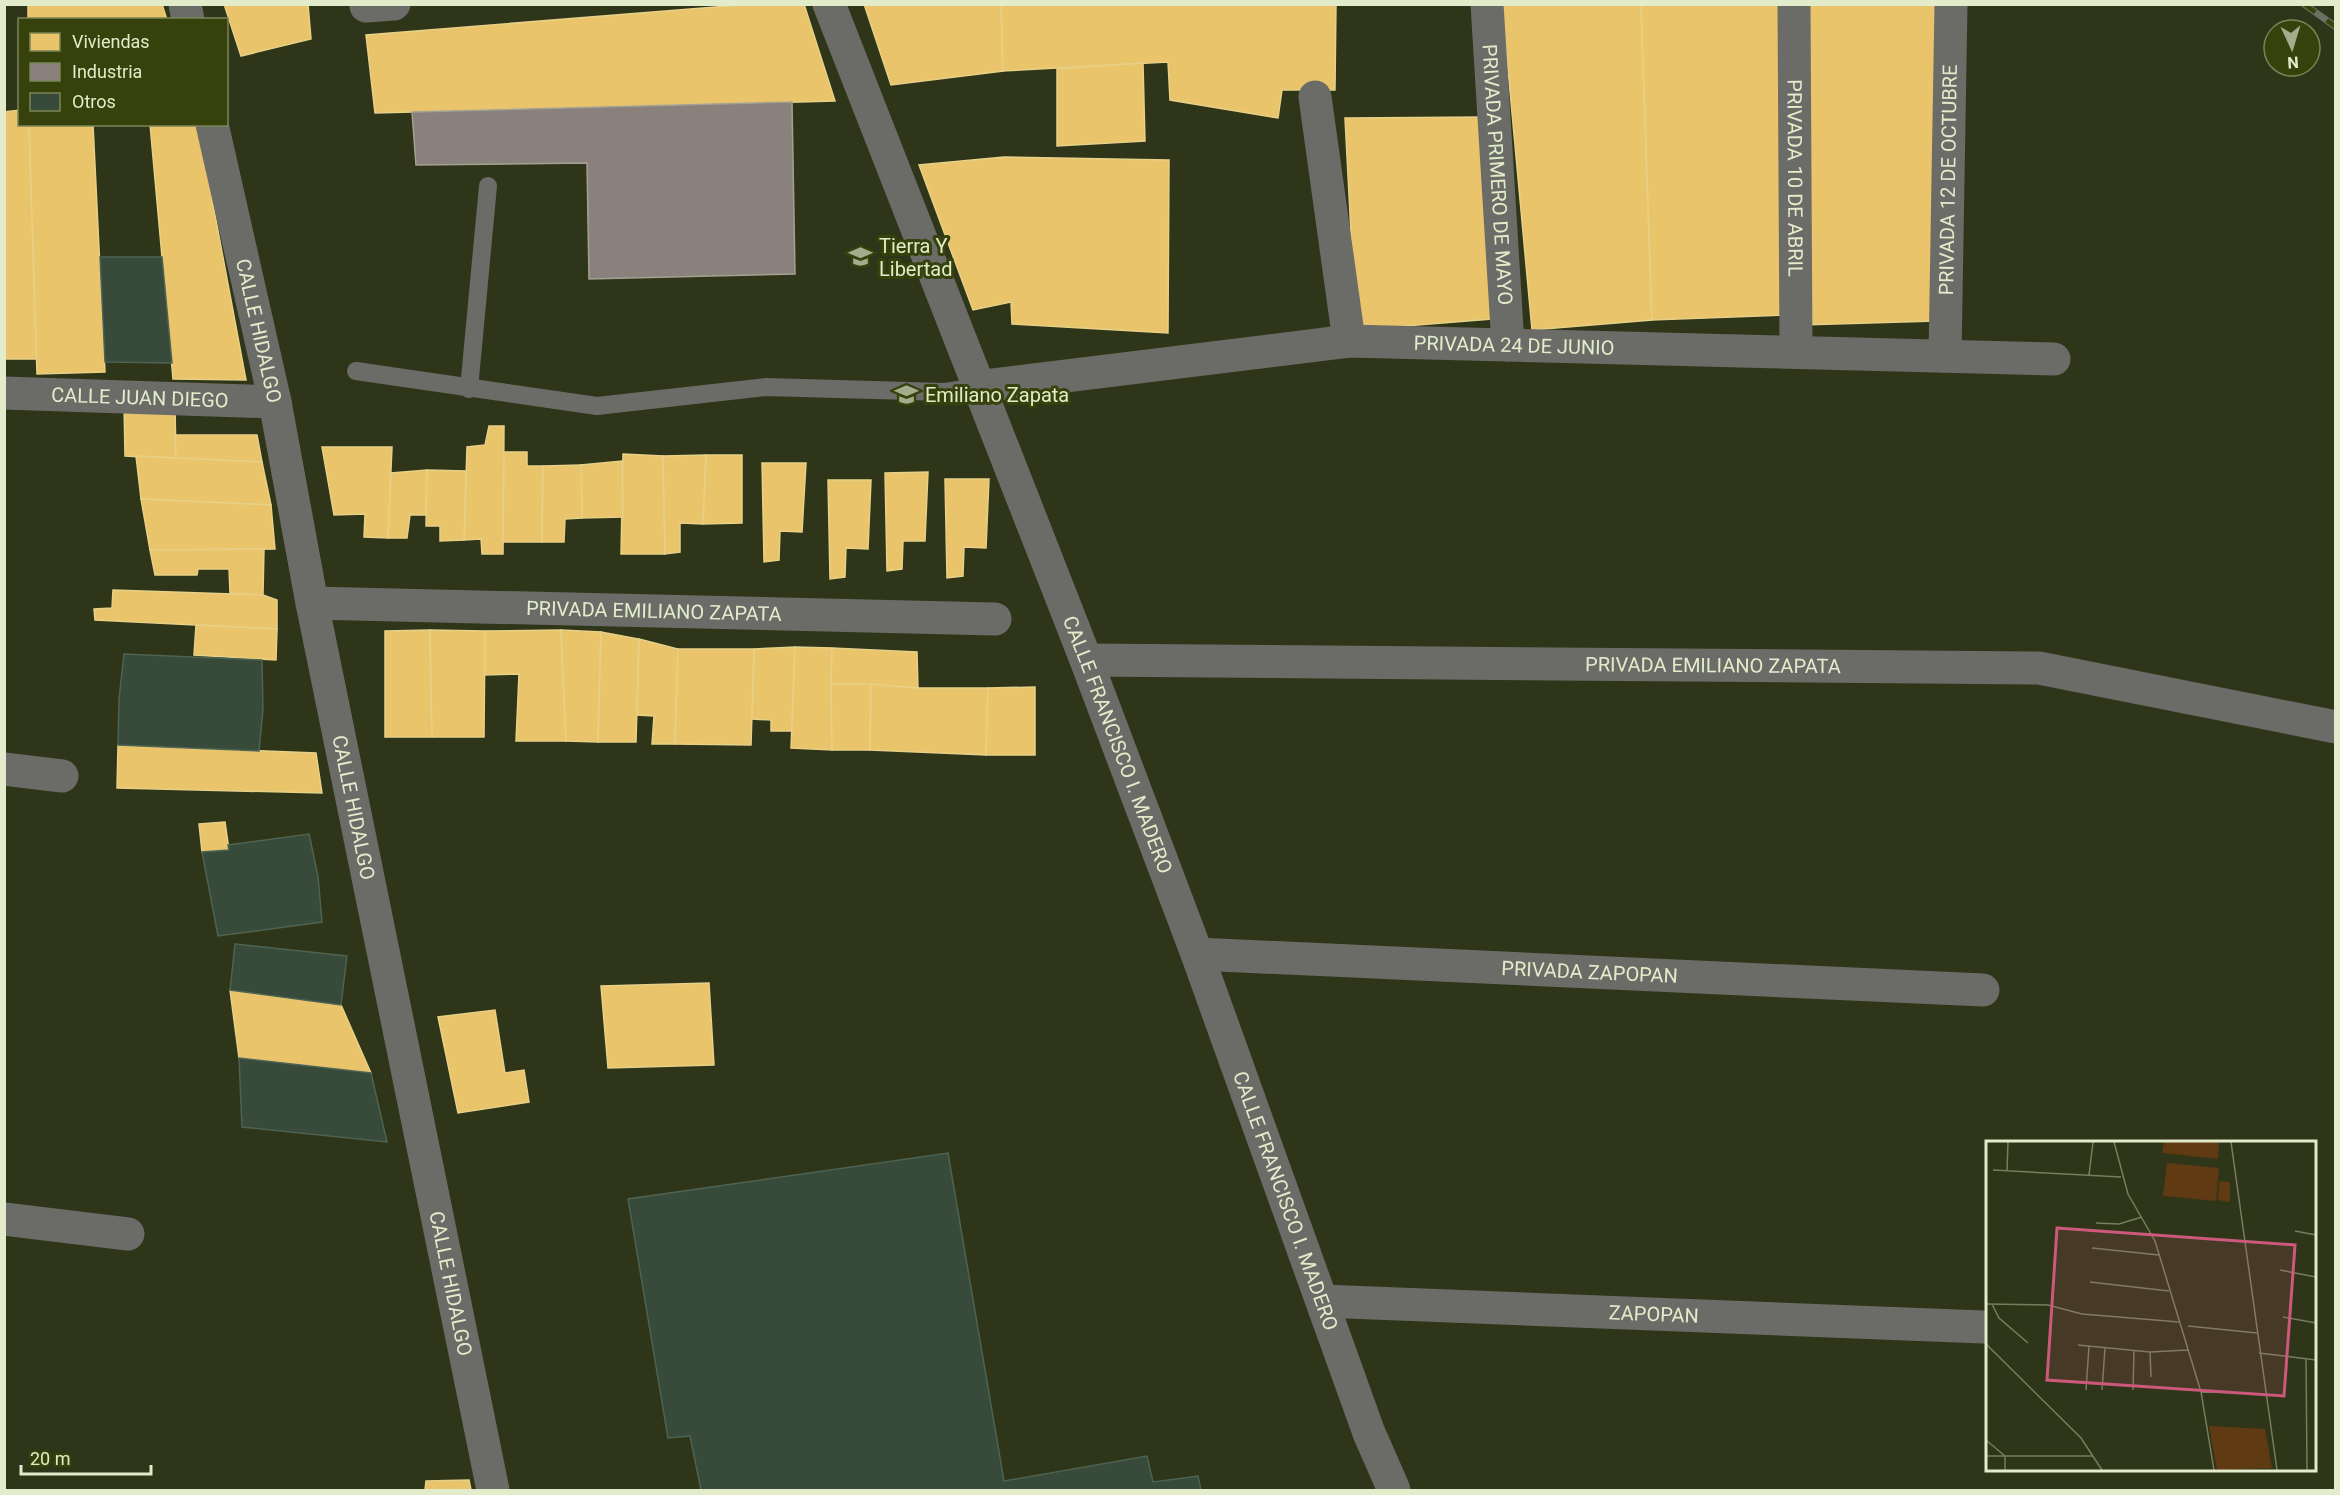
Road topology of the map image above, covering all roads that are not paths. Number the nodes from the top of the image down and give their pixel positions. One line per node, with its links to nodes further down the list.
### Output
1 (829, 4): 14 (street, CALLE FRANCISCO I. MADERO)
2 (1487, 4): 9 (street, PRIVADA PRIMERO DE MAYO)
3 (1794, 4): 10 (street, PRIVADA 10 DE ABRIL)
4 (1951, 4): 11 (street, PRIVADA 12 DE OCTUBRE)
5 (1315, 98): 8 (street)
6 (212, 126): 17 (street, CALLE HIDALGO)
7 (488, 186): 15 (lane)
8 (1349, 341): 9 (street, PRIVADA 24 DE JUNIO); 14 (street, PRIVADA 24 DE JUNIO)
9 (1508, 345): 10 (street, PRIVADA 24 DE JUNIO)
10 (1796, 352): 11 (street, PRIVADA 24 DE JUNIO)
11 (1945, 356): 12 (street, PRIVADA 24 DE JUNIO)
12 (2054, 359)
13 (356, 371): 15 (lane)
14 (977, 387): 15 (lane); 20 (street, CALLE FRANCISCO I. MADERO)
15 (469, 389)
16 (4, 393): 17 (street, CALLE JUAN DIEGO)
17 (275, 402): 18 (street, CALLE HIDALGO)
18 (312, 603): 19 (street, PRIVADA EMILIANO ZAPATA); 30 (street, CALLE HIDALGO)
19 (995, 619)
20 (1086, 660): 21 (street, PRIVADA EMILIANO ZAPATA); 24 (street, CALLE FRANCISCO I. MADERO)
21 (2336, 727)
22 (4, 769): 23 (street)
23 (62, 776)
24 (1197, 954): 25 (street, PRIVADA ZAPOPAN); 28 (street, CALLE FRANCISCO I. MADERO)
25 (1983, 990)
26 (4, 1220): 27 (street)
27 (128, 1234)
28 (1322, 1301): 29 (street, ZAPOPAN); 31 (street, CALLE FRANCISCO I. MADERO)
29 (1983, 1327)
30 (493, 1491)
31 (1394, 1491)

